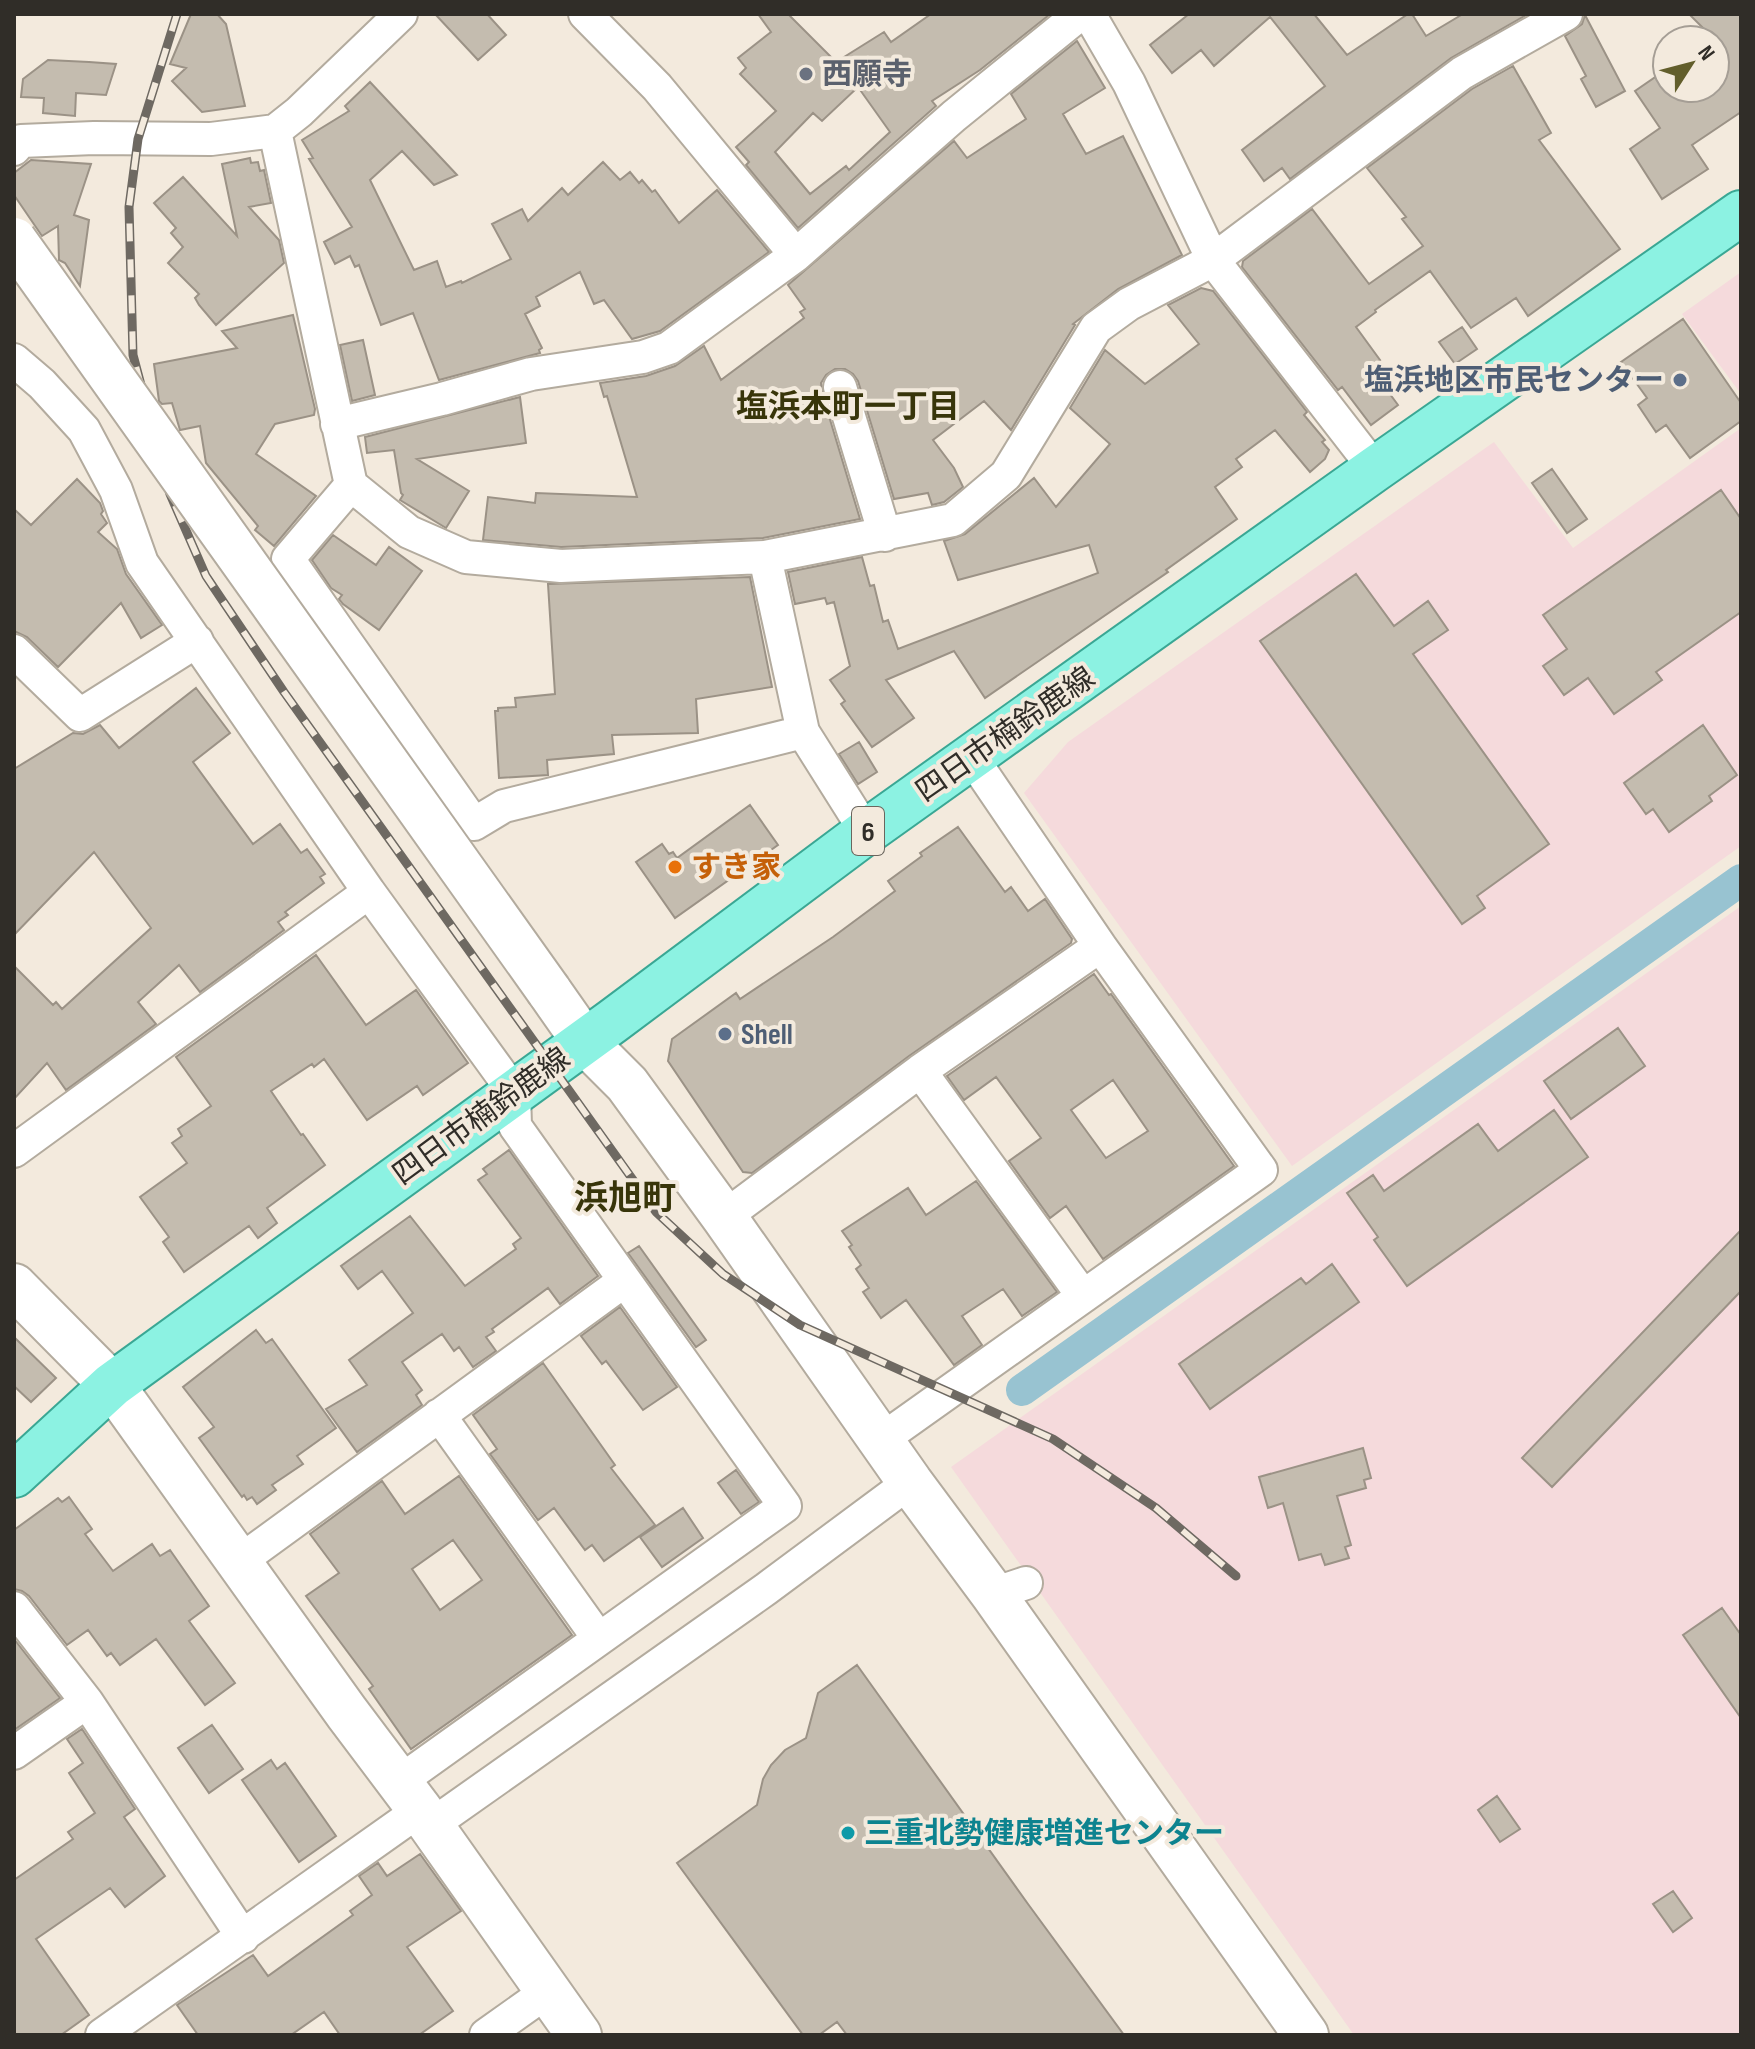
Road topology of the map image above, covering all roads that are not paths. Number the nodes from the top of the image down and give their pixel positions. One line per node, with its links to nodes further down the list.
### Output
1 (401, 14): 6 (street)
2 (585, 14): 10 (street)
3 (1080, 14): 10 (street)
4 (1089, 14): 11 (street)
5 (1566, 14): 11 (street)
6 (275, 131): 7 (street); 14 (street)
7 (14, 149)
8 (1741, 213): 15 (main road, 四日市楠鈴鹿線 / 6)
9 (14, 240): 26 (street, bridge)
10 (796, 255): 14 (street)
11 (1213, 260): 15 (street); 17 (street)
12 (14, 360): 19 (street)
13 (840, 387): 17 (street)
14 (337, 424): 16 (street)
15 (1375, 469): 22 (main road, 四日市楠鈴鹿線 / 6)
16 (351, 485): 18 (street); 21 (street)
17 (885, 535): 18 (street)
18 (765, 557): 21 (street)
19 (197, 641): 20 (street); 24 (street)
20 (14, 651)
21 (803, 732): 23 (street)
22 (972, 758): 23 (main road, 四日市楠鈴鹿線 / 6); 25 (street)
23 (866, 832): 26 (main road, 四日市楠鈴鹿線 / 6)
24 (369, 892): 28 (street); 29 (street)
25 (1100, 946): 27 (street); 33 (street)
26 (584, 1041): 28 (main road, 四日市楠鈴鹿線 / 6); 30 (street)
27 (920, 1071): 30 (street); 33 (street)
28 (514, 1092): 31 (street); 34 (main road, 四日市楠鈴鹿線 / 6)
29 (14, 1151)
30 (724, 1217): 36 (street)
31 (624, 1281): 35 (street); 41 (street)
32 (14, 1286): 34 (street)
33 (1083, 1296): 36 (street)
34 (112, 1385): 37 (main road, 四日市楠鈴鹿線 / 6); 39 (street)
35 (439, 1415): 39 (street); 41 (street)
36 (881, 1440): 38 (street)
37 (14, 1475)
38 (910, 1482): 44 (street); 50 (street)
39 (240, 1561): 44 (street)
40 (14, 1608): 42 (street)
41 (599, 1639): 44 (street)
42 (87, 1702): 43 (street); 45 (street)
43 (14, 1753)
44 (416, 1806): 45 (street); 46 (street)
45 (243, 1937): 47 (street)
46 (548, 1991): 48 (street); 49 (street)
47 (102, 2035)
48 (486, 2035)
49 (579, 2035)
50 (1306, 2035)

